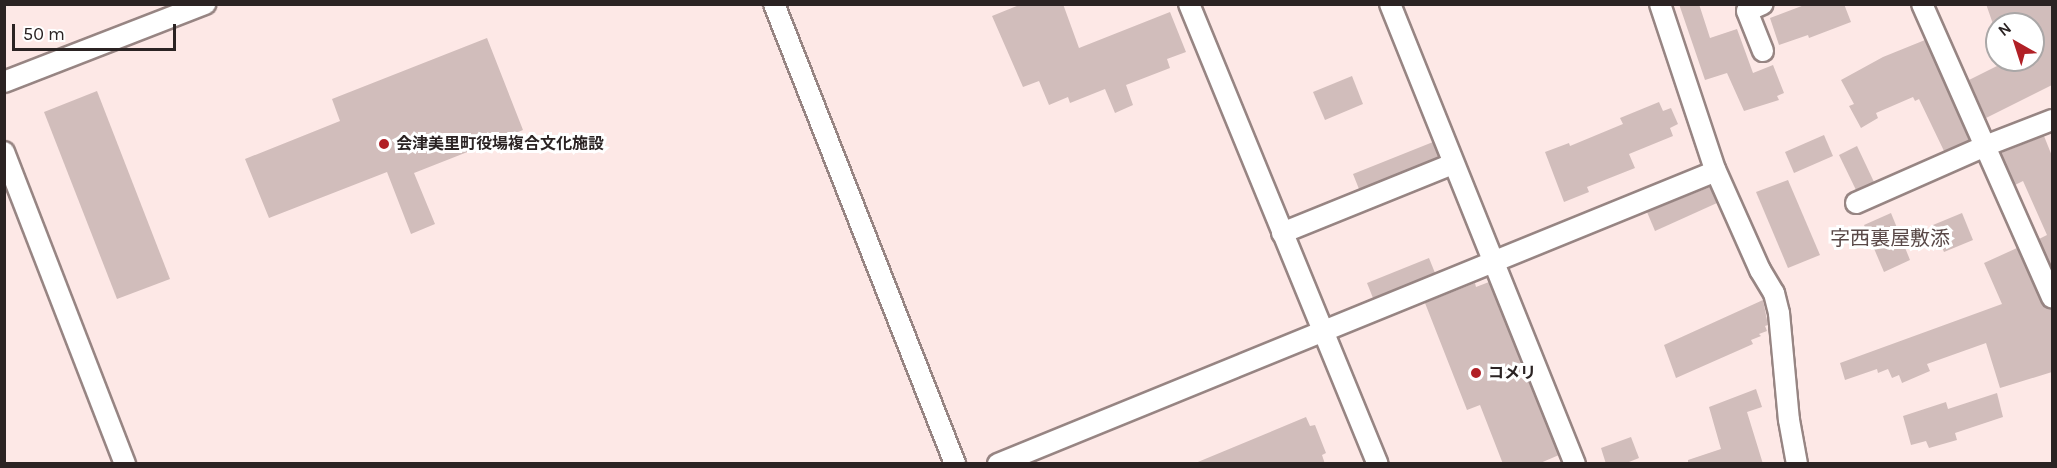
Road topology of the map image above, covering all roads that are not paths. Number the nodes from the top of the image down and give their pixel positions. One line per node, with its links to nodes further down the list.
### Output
1 (205, 4): 9 (street)
2 (774, 4): 21 (street)
3 (1189, 4): 16 (street)
4 (1390, 4): 13 (street)
5 (1660, 4): 14 (street)
6 (1763, 4): 8 (street)
7 (1922, 4): 11 (street)
8 (1763, 51)
9 (4, 81)
10 (2052, 120): 11 (street)
11 (1985, 146): 15 (street); 18 (street)
12 (4, 152): 20 (street)
13 (1453, 164): 16 (street); 17 (street)
14 (1716, 171): 17 (street); 25 (street)
15 (1856, 203)
16 (1282, 232): 19 (street)
17 (1493, 263): 19 (street); 24 (street)
18 (2052, 297)
19 (1325, 332): 22 (street); 23 (street)
20 (125, 464)
21 (955, 464)
22 (998, 464)
23 (1378, 464)
24 (1575, 464)
25 (1797, 464)

